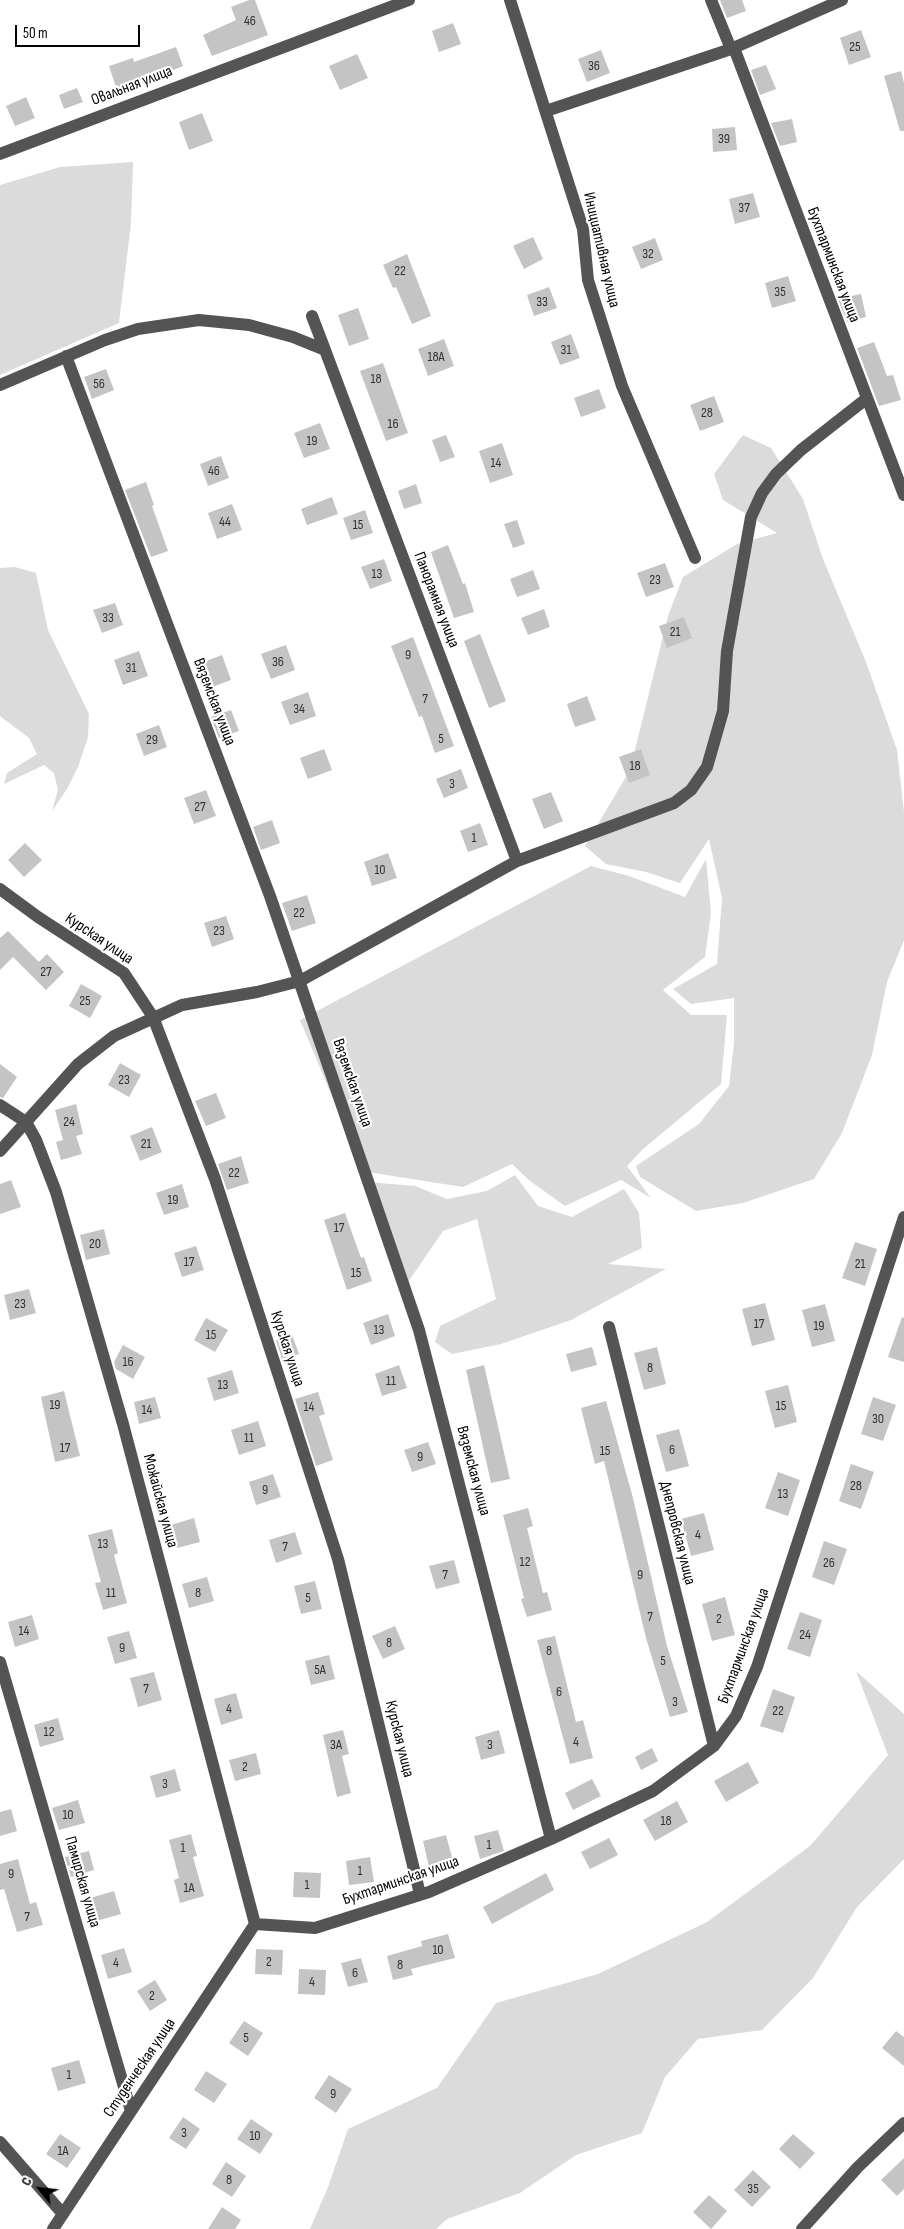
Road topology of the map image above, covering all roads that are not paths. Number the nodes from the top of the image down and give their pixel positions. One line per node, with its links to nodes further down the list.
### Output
1 (409, 0): 7 (street, Овальная улица)
2 (510, 0): 6 (street, Инициативная улица)
3 (711, 0): 5 (street, Бухтарминская улица)
4 (842, 0): 5 (street)
5 (731, 48): 6 (street); 12 (street, Бухтарминская улица)
6 (546, 111): 14 (street, Инициативная улица)
7 (0, 154)
8 (312, 316): 9 (street, Панорамная улица)
9 (325, 350): 10 (street); 15 (street, Панорамная улица)
10 (66, 356): 11 (street); 17 (street, Вяземская улица)
11 (0, 385)
12 (866, 399): 13 (street, Бухтарминская улица); 15 (street)
13 (904, 496)
14 (695, 558)
15 (517, 861): 17 (street)
16 (0, 890): 18 (street, Курская улица)
17 (300, 981): 18 (street); 26 (street, Вяземская улица)
18 (153, 1017): 20 (street); 27 (street, Курская улица)
19 (0, 1105): 20 (street, Можайская улица)
20 (26, 1122): 21 (street); 28 (street, Можайская улица)
21 (0, 1152)
22 (904, 1217): 25 (street, Бухтарминская улица)
23 (609, 1327): 25 (street, Днепровская улица)
24 (0, 1662): 29 (street, Памирская улица)
25 (714, 1746): 26 (street, Бухтарминская улица)
26 (551, 1839): 27 (street, Бухтарминская улица)
27 (420, 1894): 28 (street, Бухтарминская улица)
28 (255, 1924): 29 (street, Студенческая улица)
29 (131, 2111): 32 (street, Студенческая улица)
30 (904, 2122): 34 (street)
31 (0, 2142): 32 (street)
32 (63, 2214): 33 (street, Студенческая улица)
33 (53, 2229)
34 (802, 2229)

